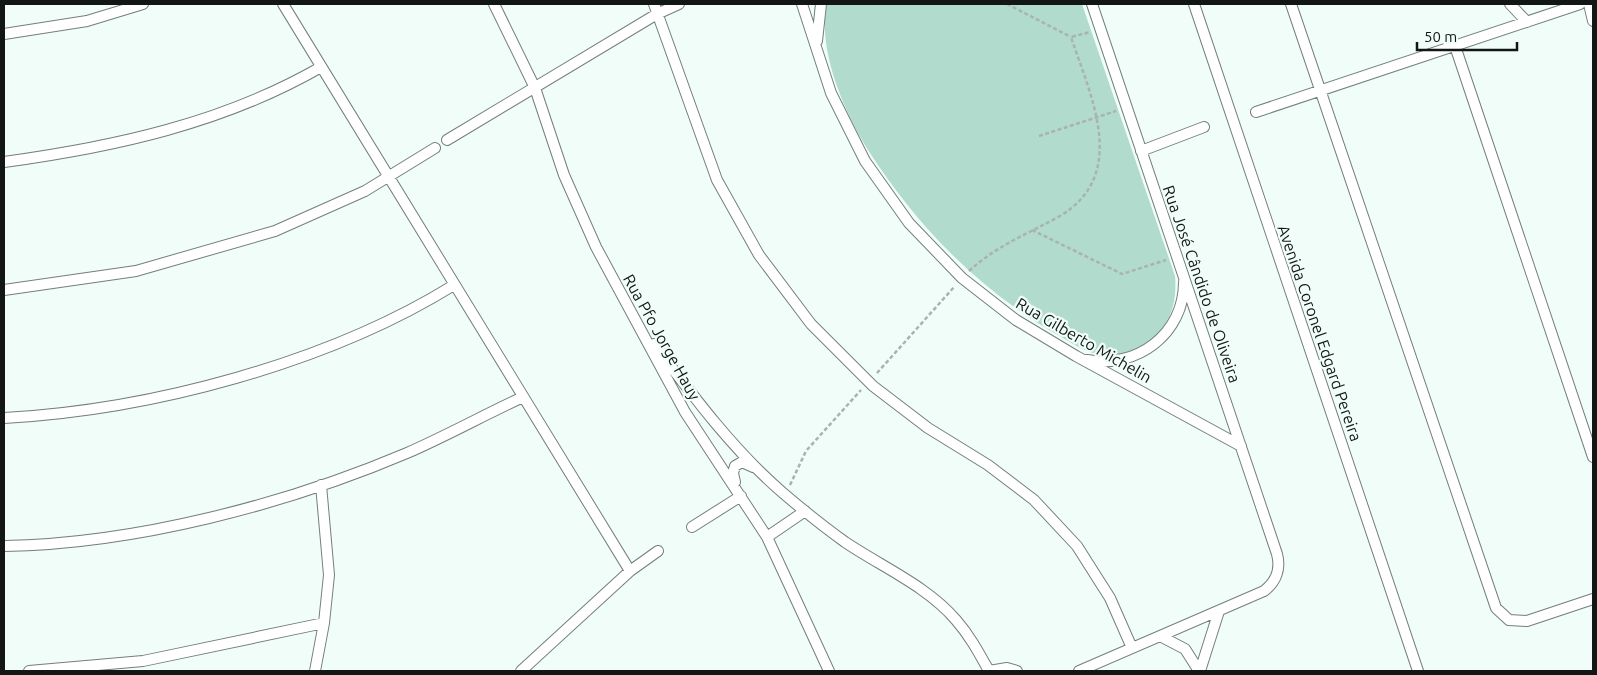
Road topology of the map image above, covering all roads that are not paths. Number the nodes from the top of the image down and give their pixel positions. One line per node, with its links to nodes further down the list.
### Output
1 (143, 4): 17 (street)
2 (282, 4): 20 (street)
3 (494, 4): 21 (street, Rua Pfo Jorge Hauy)
4 (654, 4): 14 (street)
5 (679, 4): 14 (street)
6 (802, 4): 19 (street, Rua Gilberto Michelin)
7 (821, 4): 19 (street)
8 (1092, 4): 27 (street, Rua José Cândido de Oliveira)
9 (1194, 4): 61 (street, Avenida Coronel Edgard Pereira)
10 (1291, 4): 22 (street)
11 (1510, 4): 16 (street)
12 (1580, 4): 16 (street)
13 (1588, 4): 15 (street)
14 (657, 14): 21 (street); 52 (street)
15 (1593, 21)
16 (1527, 22): 18 (street)
17 (4, 34)
18 (1455, 46): 22 (street); 38 (street)
19 (818, 52): 34 (street, Rua Gilberto Michelin)
20 (321, 66): 28 (street); 29 (street)
21 (535, 88): 25 (street); 33 (street, Rua Pfo Jorge Hauy)
22 (1321, 91): 23 (street); 48 (street)
23 (1256, 112)
24 (1204, 127): 27 (street)
25 (447, 140)
26 (434, 148): 29 (street)
27 (1141, 151): 30 (street, Rua José Cândido de Oliveira)
28 (4, 162)
29 (389, 178): 31 (street); 32 (street)
30 (1184, 276): 34 (street); 37 (street, Rua José Cândido de Oliveira)
31 (454, 285): 35 (street); 36 (street)
32 (4, 290)
33 (633, 316): 39 (street); 41 (street, Rua Pfo Jorge Hauy)
34 (1076, 356): 37 (street, Rua Gilberto Michelin)
35 (523, 397): 40 (street); 47 (street)
36 (4, 418)
37 (1241, 446): 49 (street, Rua José Cândido de Oliveira)
38 (1593, 457)
39 (758, 470): 41 (street); 42 (street)
40 (321, 484): 45 (street); 50 (street)
41 (741, 496): 43 (street); 44 (street, Rua Pfo Jorge Hauy)
42 (805, 511): 44 (street); 57 (street)
43 (692, 527)
44 (768, 537): 56 (street, Rua Pfo Jorge Hauy)
45 (4, 546)
46 (658, 551): 47 (street)
47 (630, 571): 55 (street)
48 (1593, 599)
49 (1219, 611): 51 (street); 60 (street)
50 (324, 623): 53 (street); 54 (street)
51 (1160, 636): 52 (street); 60 (street)
52 (1132, 648): 59 (street)
53 (29, 671)
54 (315, 671)
55 (521, 671)
56 (829, 671)
57 (989, 671): 58 (street)
58 (1017, 671)
59 (1079, 671)
60 (1200, 671)
61 (1418, 671)

